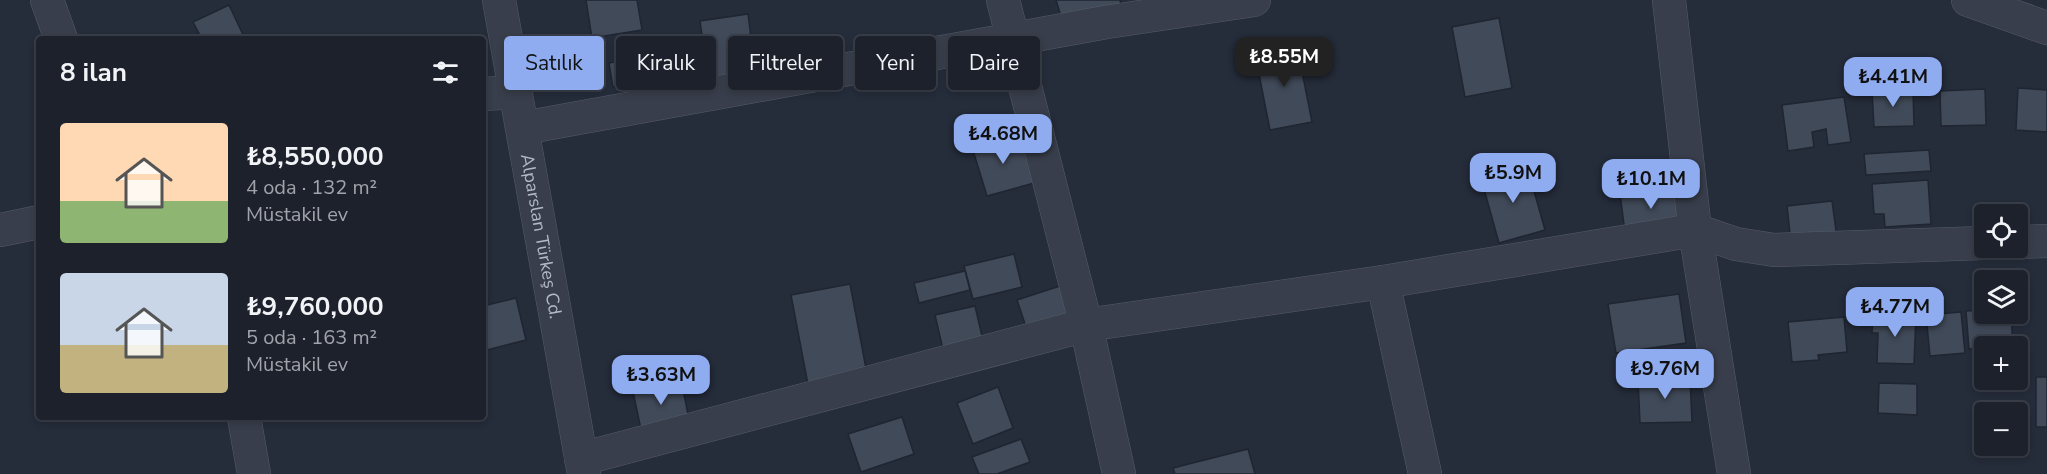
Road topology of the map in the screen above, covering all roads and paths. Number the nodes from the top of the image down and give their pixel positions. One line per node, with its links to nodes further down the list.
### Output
1 (47, 0): 8 (street)
2 (499, 0): 13 (street, Alparslan Türkeş Cd.)
3 (1003, 0): 9 (street)
4 (1254, 0): 10 (street)
5 (1669, 0): 18 (street)
6 (1968, 0): 7 (street)
7 (2047, 28)
8 (60, 36)
9 (1012, 36)
10 (1034, 36)
11 (948, 52): 15 (street)
12 (1026, 90): 23 (street)
13 (516, 92): 14 (street); 15 (street, Alparslan Türkeş Cd.)
14 (486, 94)
15 (523, 128): 25 (street, Alparslan Türkeş Cd.)
16 (36, 223): 17 (street)
17 (0, 230)
18 (1695, 230): 21 (street); 22 (street); 29 (street)
19 (2047, 240): 20 (street)
20 (2028, 241)
21 (1974, 243)
22 (1383, 282): 23 (street); 28 (street)
23 (1086, 324): 25 (street); 27 (street)
24 (245, 420): 26 (street)
25 (582, 466)
26 (254, 474)
27 (1119, 474)
28 (1425, 474)
29 (1734, 474)

